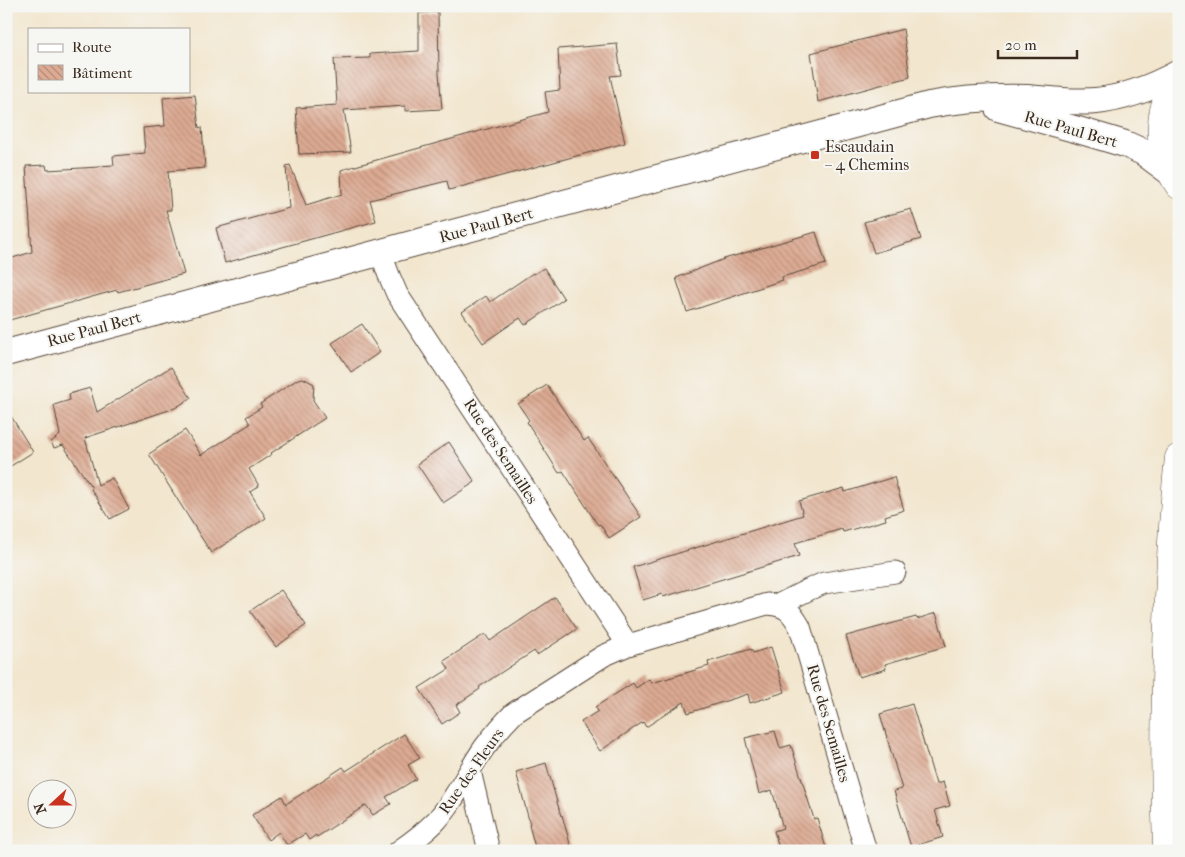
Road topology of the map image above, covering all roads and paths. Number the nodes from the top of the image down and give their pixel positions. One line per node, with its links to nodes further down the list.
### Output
1 (1179, 73): 3 (street, Rue Paul Bert)
2 (1179, 78): 4 (main road)
3 (965, 100): 4 (street, Rue Paul Bert); 5 (street, Rue Paul Bert)
4 (1175, 178)
5 (381, 253): 6 (street, Rue Paul Bert); 10 (street, Rue des Semailles)
6 (6, 353)
7 (1179, 458): 15 (main road)
8 (896, 572): 9 (street)
9 (778, 605): 10 (street); 14 (street, Rue des Semailles)
10 (628, 645): 11 (street, Rue des Fleurs)
11 (470, 771): 12 (street, Rue des Fleurs); 13 (street)
12 (399, 851)
13 (489, 851)
14 (866, 851)
15 (1167, 851)

